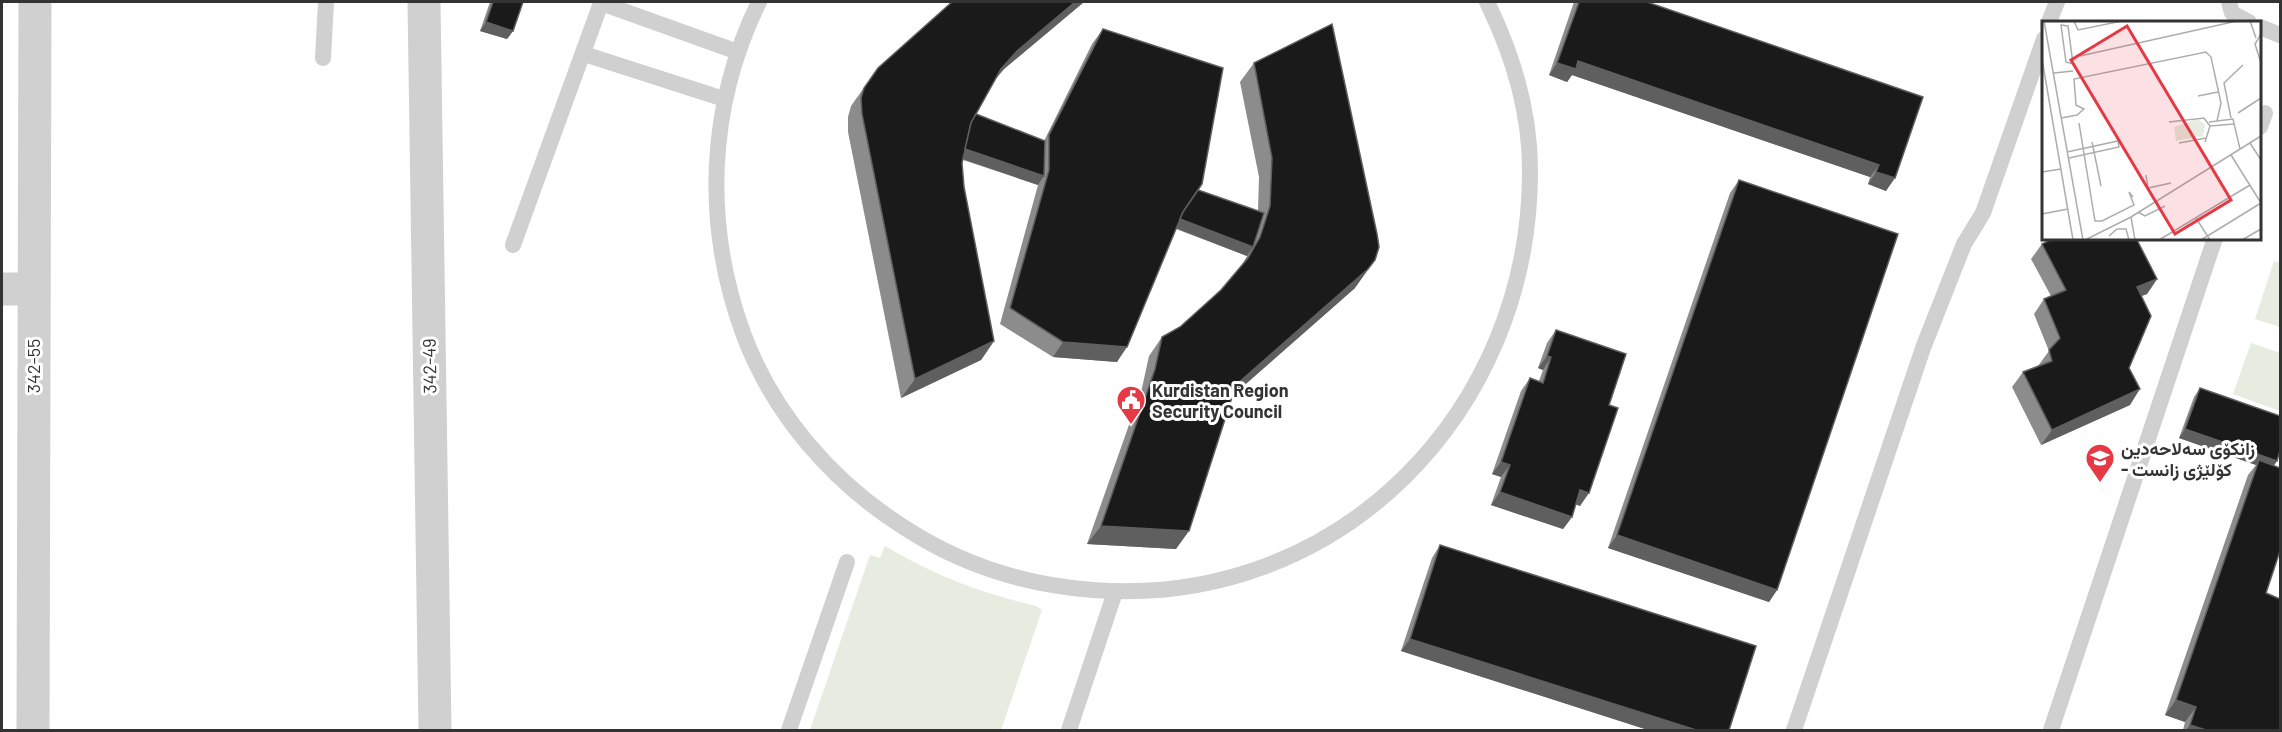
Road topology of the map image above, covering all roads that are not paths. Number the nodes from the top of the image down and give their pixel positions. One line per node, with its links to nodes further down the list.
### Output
1 (35, 2): 19 (street, 342-55)
2 (326, 2): 15 (lane)
3 (424, 2): 23 (street, 342-49)
4 (759, 2): 13 (lane)
5 (1487, 2): 21 (lane)
6 (2056, 2): 8 (lane)
7 (2229, 2): 9 (lane)
8 (2049, 21)
9 (2247, 21)
10 (2261, 28): 11 (lane)
11 (2280, 35)
12 (2042, 42): 26 (lane)
13 (738, 52): 14 (lane); 16 (lane)
14 (584, 54): 16 (lane); 18 (lane)
15 (323, 57)
16 (724, 99): 21 (lane)
17 (2214, 240): 27 (lane)
18 (513, 245)
19 (17, 289): 22 (street, 342-55)
20 (847, 562): 24 (lane)
21 (1115, 592): 25 (lane)
22 (33, 730)
23 (435, 730)
24 (789, 730)
25 (1069, 730)
26 (1794, 730)
27 (2051, 730)

